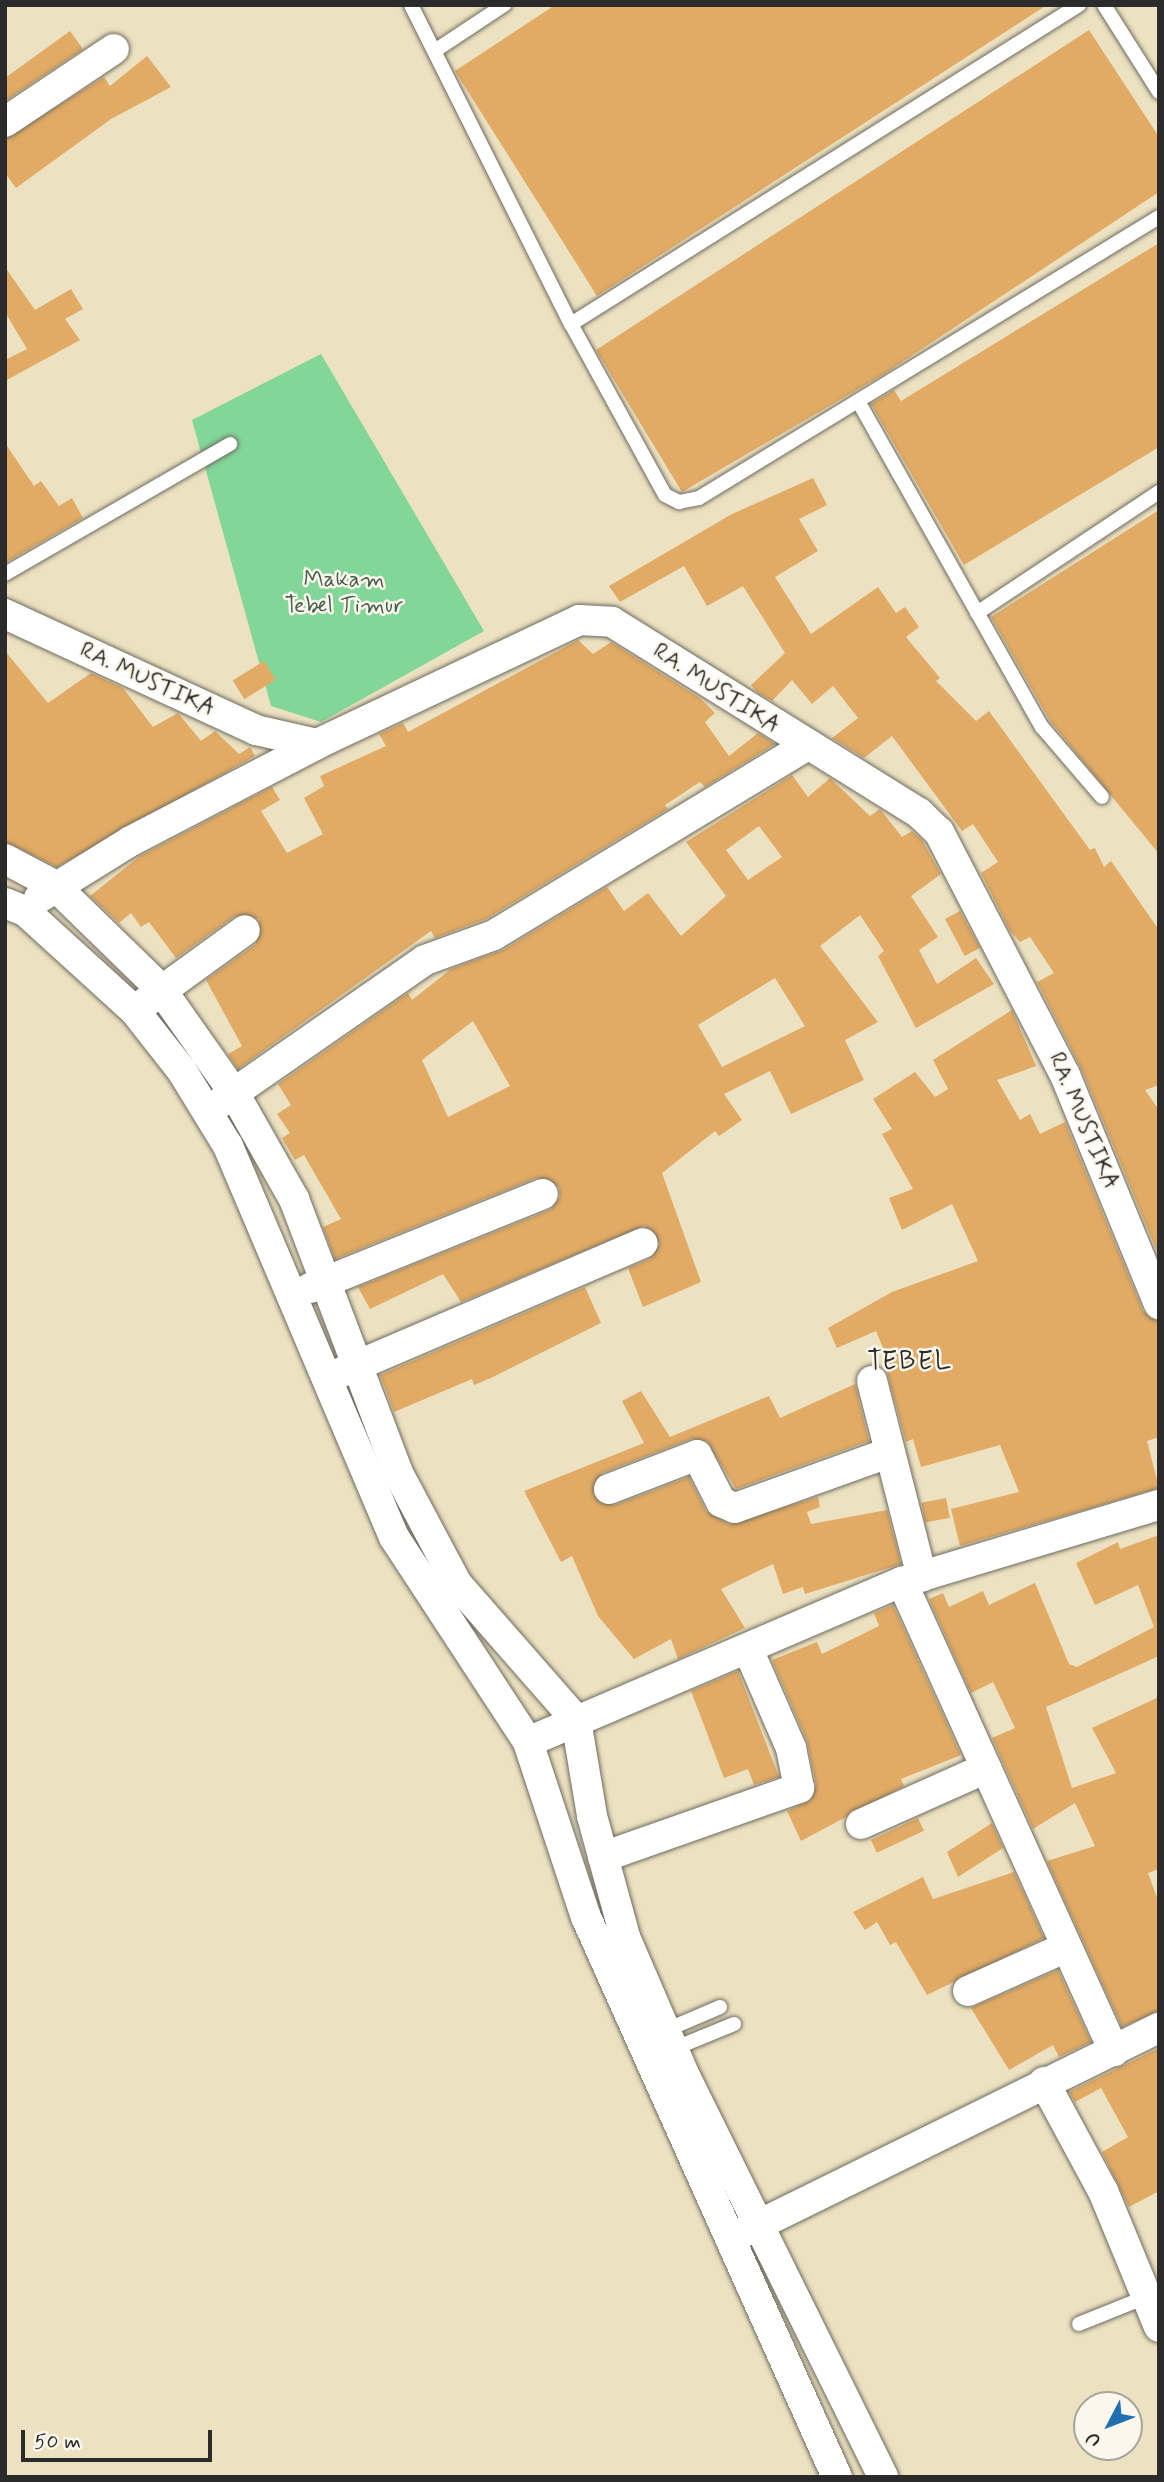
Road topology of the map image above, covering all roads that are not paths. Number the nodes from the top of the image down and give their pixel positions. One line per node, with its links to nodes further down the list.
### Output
1 (411, 5): 6 (lane)
2 (504, 5): 6 (lane)
3 (1079, 5): 10 (lane)
4 (1104, 5): 7 (lane)
5 (114, 50): 8 (street)
6 (436, 50): 10 (lane)
7 (1159, 92)
8 (5, 122)
9 (1159, 217): 11 (lane)
10 (571, 324): 11 (lane)
11 (858, 401): 15 (lane)
12 (230, 444): 14 (lane)
13 (1159, 492): 15 (lane)
14 (5, 574)
15 (977, 613): 19 (lane)
16 (5, 614): 17 (street, RA. MUSTIKA)
17 (317, 744): 18 (street, RA. MUSTIKA); 21 (street)
18 (805, 747): 24 (street); 28 (street, RA. MUSTIKA)
19 (1101, 797)
20 (5, 859): 21 (street)
21 (34, 898): 23 (street)
22 (245, 930): 23 (street)
23 (148, 999): 24 (street)
24 (220, 1102): 27 (street)
25 (543, 1194): 27 (street)
26 (643, 1243): 29 (street)
27 (311, 1288): 29 (street); 29 (street)
28 (1159, 1304)
29 (339, 1373): 36 (street); 36 (street)
30 (872, 1381): 31 (street)
31 (889, 1453): 32 (street); 34 (street)
32 (609, 1489)
33 (1159, 1505): 34 (street)
34 (912, 1579): 35 (street); 37 (street)
35 (748, 1649): 36 (street); 39 (street)
36 (553, 1731): 39 (street); 48 (street)
37 (986, 1768): 38 (street); 40 (street)
38 (861, 1824)
39 (603, 1857): 45 (street)
40 (1067, 1947): 41 (street); 46 (street)
41 (968, 1991)
42 (720, 2007): 45 (lane)
43 (734, 2024): 45 (lane)
44 (1159, 2028): 46 (street)
45 (669, 2040): 48 (street)
46 (1114, 2050): 47 (street)
47 (1044, 2082): 48 (street); 49 (street)
48 (742, 2233): 52 (street); 53 (street)
49 (1146, 2297): 50 (lane); 51 (street)
50 (1079, 2324)
51 (1159, 2327)
52 (837, 2477)
53 (883, 2477)

